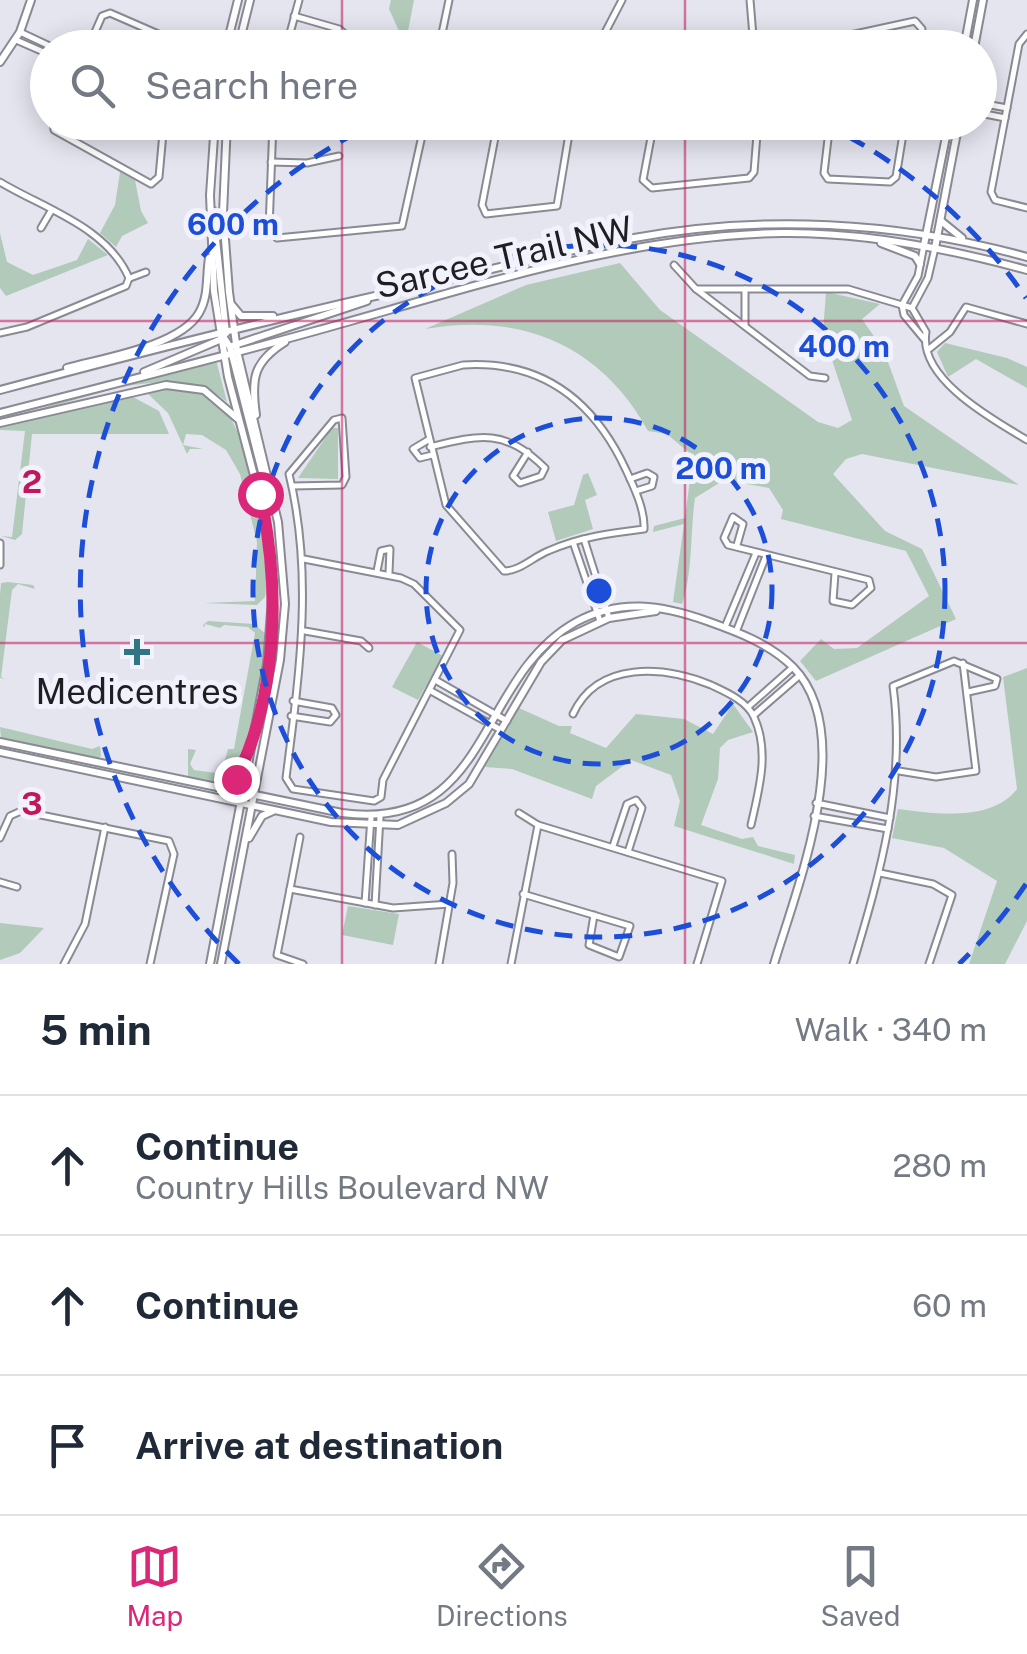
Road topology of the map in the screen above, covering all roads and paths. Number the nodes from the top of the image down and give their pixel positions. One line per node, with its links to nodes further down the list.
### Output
1 (30, 0): 25 (main road)
2 (238, 0): 13 (main road)
3 (250, 0): 14 (main road)
4 (298, 0): 10 (street)
5 (449, 0): 17 (street)
6 (622, 0): 18 (street)
7 (750, 0): 19 (street)
8 (973, 0): 22 (main road)
9 (983, 0): 23 (main road)
10 (294, 16): 15 (street); 16 (street)
11 (96, 30): 12 (street)
12 (148, 30)
13 (230, 30)
14 (242, 30)
15 (290, 30)
16 (340, 30)
17 (443, 30)
18 (606, 30)
19 (752, 30)
20 (876, 30): 21 (street)
21 (922, 30)
22 (967, 30)
23 (977, 30)
24 (1027, 34): 30 (street)
25 (18, 36): 26 (street); 27 (street); 28 (main road)
26 (30, 40)
27 (30, 43)
28 (0, 62)
29 (997, 106): 30 (street)
30 (1007, 108): 32 (street)
31 (997, 116): 32 (street)
32 (1005, 118): 51 (street)
33 (72, 140): 34 (street)
34 (162, 140)
35 (214, 140): 50 (main road)
36 (226, 140): 71 (main road)
37 (272, 140): 48 (street)
38 (421, 140): 48 (street)
39 (495, 140): 40 (street)
40 (568, 140)
41 (651, 140): 42 (street)
42 (757, 140)
43 (828, 140): 44 (street)
44 (902, 140)
45 (945, 140): 55 (main road)
46 (956, 140): 53 (main road)
47 (339, 156): 48 (street)
48 (271, 162)
49 (0, 182): 52 (street)
50 (210, 195): 60 (main road); 78 (main road)
51 (1027, 208)
52 (51, 211): 54 (street); 67 (street)
53 (940, 220): 56 (main road); 58 (main road)
54 (41, 228)
55 (927, 234): 56 (main road, Sarcee Trail NW); 59 (main road); 70 (main road, Sarcee Trail NW)
56 (938, 236): 58 (main road, Sarcee Trail NW); 61 (main road)
57 (870, 240): 59 (main road, Sarcee Trail NW); 63 (main road); 79 (main road, Sarcee Trail NW)
58 (971, 242): 62 (main road, Sarcee Trail NW)
59 (924, 245): 61 (main road, Sarcee Trail NW); 63 (street)
60 (211, 247): 78 (main road); 83 (main road)
61 (935, 248): 65 (main road, Sarcee Trail NW); 73 (street)
62 (1027, 257)
63 (920, 264): 72 (street)
64 (674, 265): 68 (street)
65 (1027, 270)
66 (146, 272): 67 (street)
67 (129, 278): 77 (street)
68 (696, 288): 69 (street); 76 (street)
69 (745, 289): 72 (street); 76 (street)
70 (377, 296): 74 (main road, Sarcee Trail NW); 82 (main road)
71 (230, 303): 74 (main road); 78 (main road)
72 (902, 305): 73 (street); 80 (street)
73 (912, 308): 80 (street)
74 (279, 316): 78 (main road, Sarcee Trail NW)
75 (1027, 324): 81 (street)
76 (744, 326): 84 (street)
77 (0, 333)
78 (226, 334): 82 (main road); 82 (main road); 83 (main road, Sarcee Trail NW); 85 (main road)
79 (292, 337): 82 (main road, Sarcee Trail NW); 90 (main road)
80 (925, 340): 81 (street)
81 (929, 348): 91 (street)
82 (232, 349): 85 (main road, Sarcee Trail NW); 88 (main road); 90 (main road); 98 (main road)
83 (50, 376): 86 (main road, Sarcee Trail NW)
84 (825, 378)
85 (129, 379): 87 (main road, Sarcee Trail NW)
86 (0, 390)
87 (0, 413)
88 (239, 420): 89 (main road); 133 (main road)
89 (0, 423)
90 (258, 436): 98 (main road)
91 (1027, 440)
92 (429, 443): 93 (street); 94 (street); 94 (street); 95 (street)
93 (528, 452): 93 (street)
94 (432, 455): 100 (street)
95 (630, 479): 97 (street); 97 (street)
96 (292, 486): 96 (street); 105 (street)
97 (636, 492): 99 (street)
98 (276, 515): 141 (main road)
99 (584, 539): 100 (street); 110 (street)
100 (573, 542): 112 (street)
101 (0, 544): 106 (street)
102 (738, 544): 102 (street); 103 (street)
103 (756, 553): 104 (street); 114 (street)
104 (766, 556): 109 (street); 116 (street)
105 (304, 559): 107 (street); 115 (street)
106 (0, 565)
107 (377, 571): 108 (street); 108 (street)
108 (389, 573): 121 (street)
109 (836, 573): 109 (street)
110 (606, 608): 111 (main road); 112 (main road); 113 (street)
111 (662, 610): 113 (main road); 114 (main road)
112 (598, 617): 113 (main road); 127 (main road); 130 (main road)
113 (609, 618)
114 (725, 628): 116 (main road)
115 (304, 631): 117 (street); 124 (street)
116 (736, 632): 119 (main road)
117 (368, 648)
118 (964, 664): 123 (street); 123 (street); 138 (street)
119 (793, 667): 120 (main road); 125 (street)
120 (800, 675): 129 (street); 142 (main road)
121 (436, 681): 122 (street); 127 (street)
122 (431, 690): 131 (street); 136 (street)
123 (968, 692): 138 (street)
124 (293, 700): 128 (street); 128 (street)
125 (748, 707): 126 (street); 129 (street)
126 (573, 714)
127 (497, 715): 130 (street); 131 (main road)
128 (291, 716): 136 (street)
129 (754, 716): 150 (street)
130 (507, 720): 132 (main road)
131 (492, 724): 132 (street); 149 (main road)
132 (501, 730): 149 (main road)
133 (254, 732): 139 (main road); 140 (main road)
134 (0, 742): 139 (main road)
135 (0, 752): 143 (main road)
136 (396, 755): 137 (street)
137 (406, 760)
138 (899, 771): 148 (street)
139 (221, 788): 140 (main road)
140 (243, 792): 141 (main road); 143 (main road)
141 (254, 794): 144 (main road); 149 (main road)
142 (816, 803): 147 (main road); 148 (street)
143 (241, 804): 144 (main road); 172 (main road)
144 (252, 806): 145 (main road); 158 (main road)
145 (275, 811): 153 (main road); 158 (main road)
146 (519, 812): 151 (street)
147 (814, 816): 154 (street); 178 (main road)
148 (890, 818): 154 (street)
149 (377, 820): 153 (main road); 168 (street)
150 (751, 824)
151 (538, 825): 157 (street); 165 (street)
152 (105, 827): 156 (street); 170 (street); 171 (street)
153 (371, 827): 166 (street)
154 (888, 829): 161 (street)
155 (300, 837): 164 (street)
156 (0, 838)
157 (612, 847): 159 (street); 159 (street)
158 (244, 848): 173 (main road)
159 (628, 852): 177 (street)
160 (452, 854): 167 (street)
161 (880, 873): 179 (street); 180 (street)
162 (0, 882): 163 (street)
163 (17, 887)
164 (290, 889): 166 (street); 174 (street)
165 (524, 894): 169 (street); 176 (street)
166 (365, 903): 168 (street)
167 (450, 904): 168 (street); 175 (street)
168 (375, 905)
169 (594, 915): 169 (street)
170 (64, 964)
171 (150, 964)
172 (210, 964)
173 (221, 964)
174 (303, 964)
175 (439, 964)
176 (511, 964)
177 (696, 964)
178 (774, 964)
179 (852, 964)
180 (929, 964)

